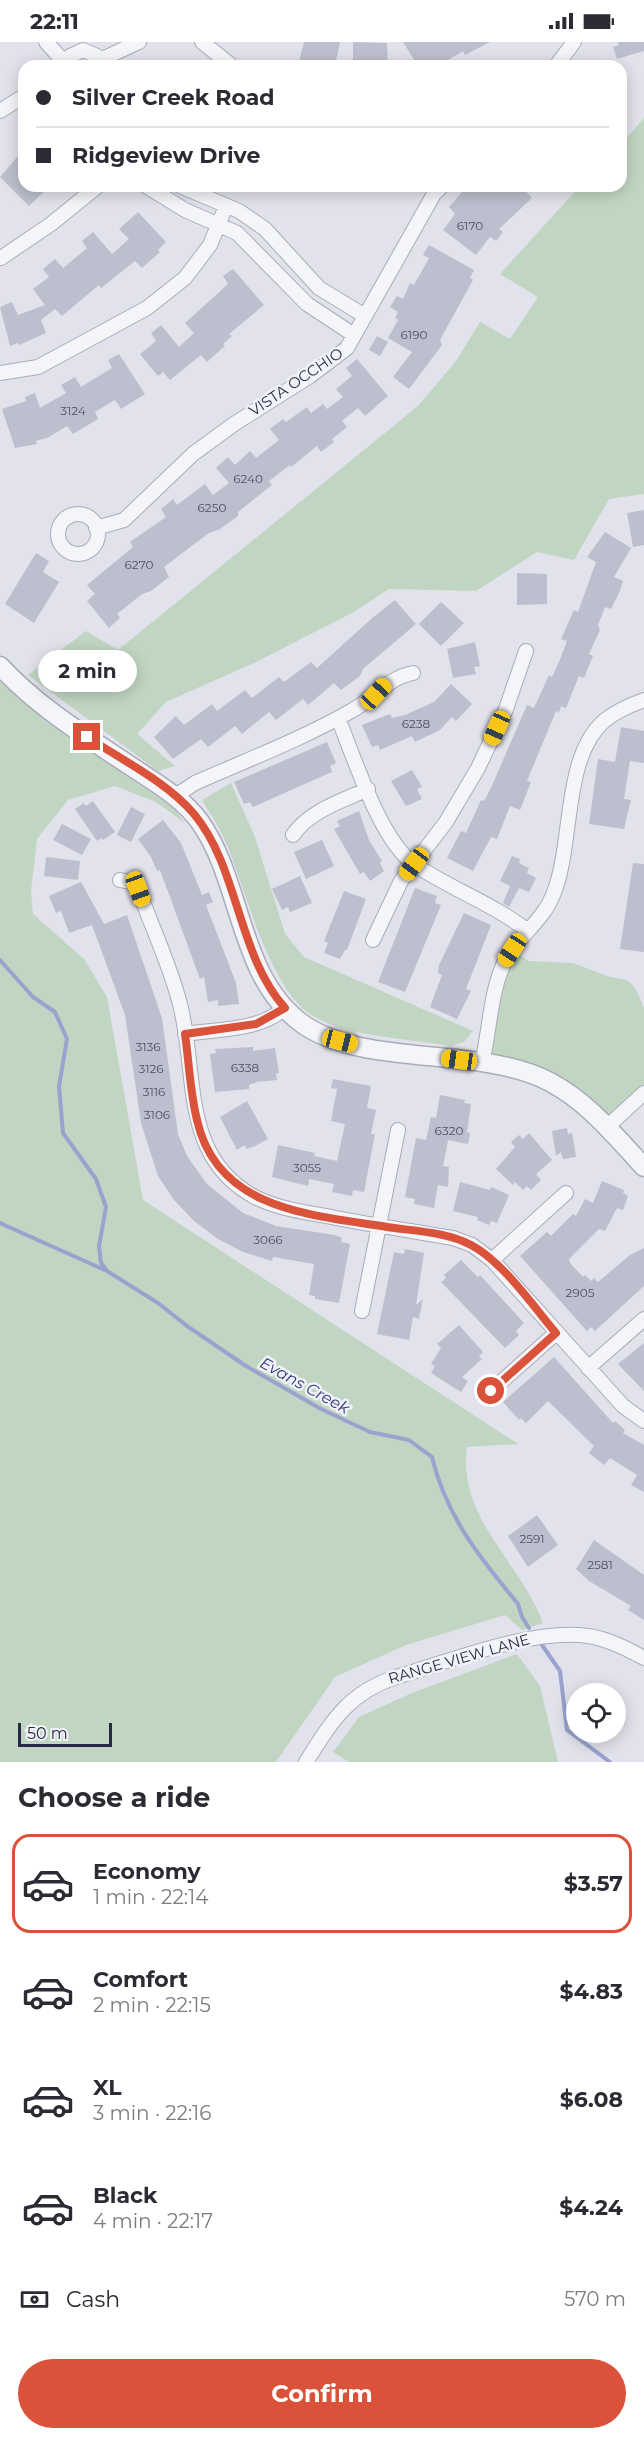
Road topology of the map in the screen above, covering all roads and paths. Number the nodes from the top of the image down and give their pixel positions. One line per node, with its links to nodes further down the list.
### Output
1 (46, 42): 6 (street)
2 (139, 42): 9 (street)
3 (202, 42): 10 (street)
4 (574, 42): 11 (street)
5 (80, 46): 7 (street); 8 (street)
6 (62, 60)
7 (68, 60)
8 (99, 60)
9 (106, 60)
10 (224, 60)
11 (560, 60)
12 (18, 100): 13 (street)
13 (0, 111)
14 (91, 192): 20 (street)
15 (156, 192): 19 (street)
16 (194, 192): 18 (street)
17 (436, 192): 21 (street, VISTA OCCHIO)
18 (226, 206): 19 (street); 21 (street)
19 (219, 225): 22 (street); 23 (street)
20 (0, 258)
21 (365, 316): 22 (street, VISTA OCCHIO)
22 (354, 335): 24 (street, VISTA OCCHIO)
23 (0, 373)
24 (96, 528)
25 (526, 651): 33 (street)
26 (0, 666): 31 (street)
27 (413, 673): 29 (street)
28 (644, 700): 35 (street)
29 (338, 718): 30 (street); 31 (street)
30 (368, 789): 32 (street); 33 (street)
31 (175, 796): 37 (street)
32 (293, 835)
33 (414, 864): 35 (street); 36 (street)
34 (120, 880): 38 (street)
35 (528, 931): 39 (street)
36 (373, 940)
37 (285, 1008): 38 (street); 39 (street)
38 (185, 1034): 45 (street)
39 (482, 1063): 41 (street)
40 (644, 1093): 41 (street)
41 (607, 1127): 43 (street)
42 (398, 1130): 45 (street)
43 (644, 1167)
44 (566, 1193): 46 (street)
45 (379, 1226): 46 (street); 47 (street)
46 (492, 1260): 49 (street)
47 (363, 1311)
48 (644, 1319): 50 (street)
49 (556, 1333): 50 (street); 51 (street)
50 (588, 1368): 52 (street)
51 (491, 1391)
52 (644, 1421)
53 (644, 1658): 54 (street, RANGE VIEW LANE)
54 (306, 1762)

